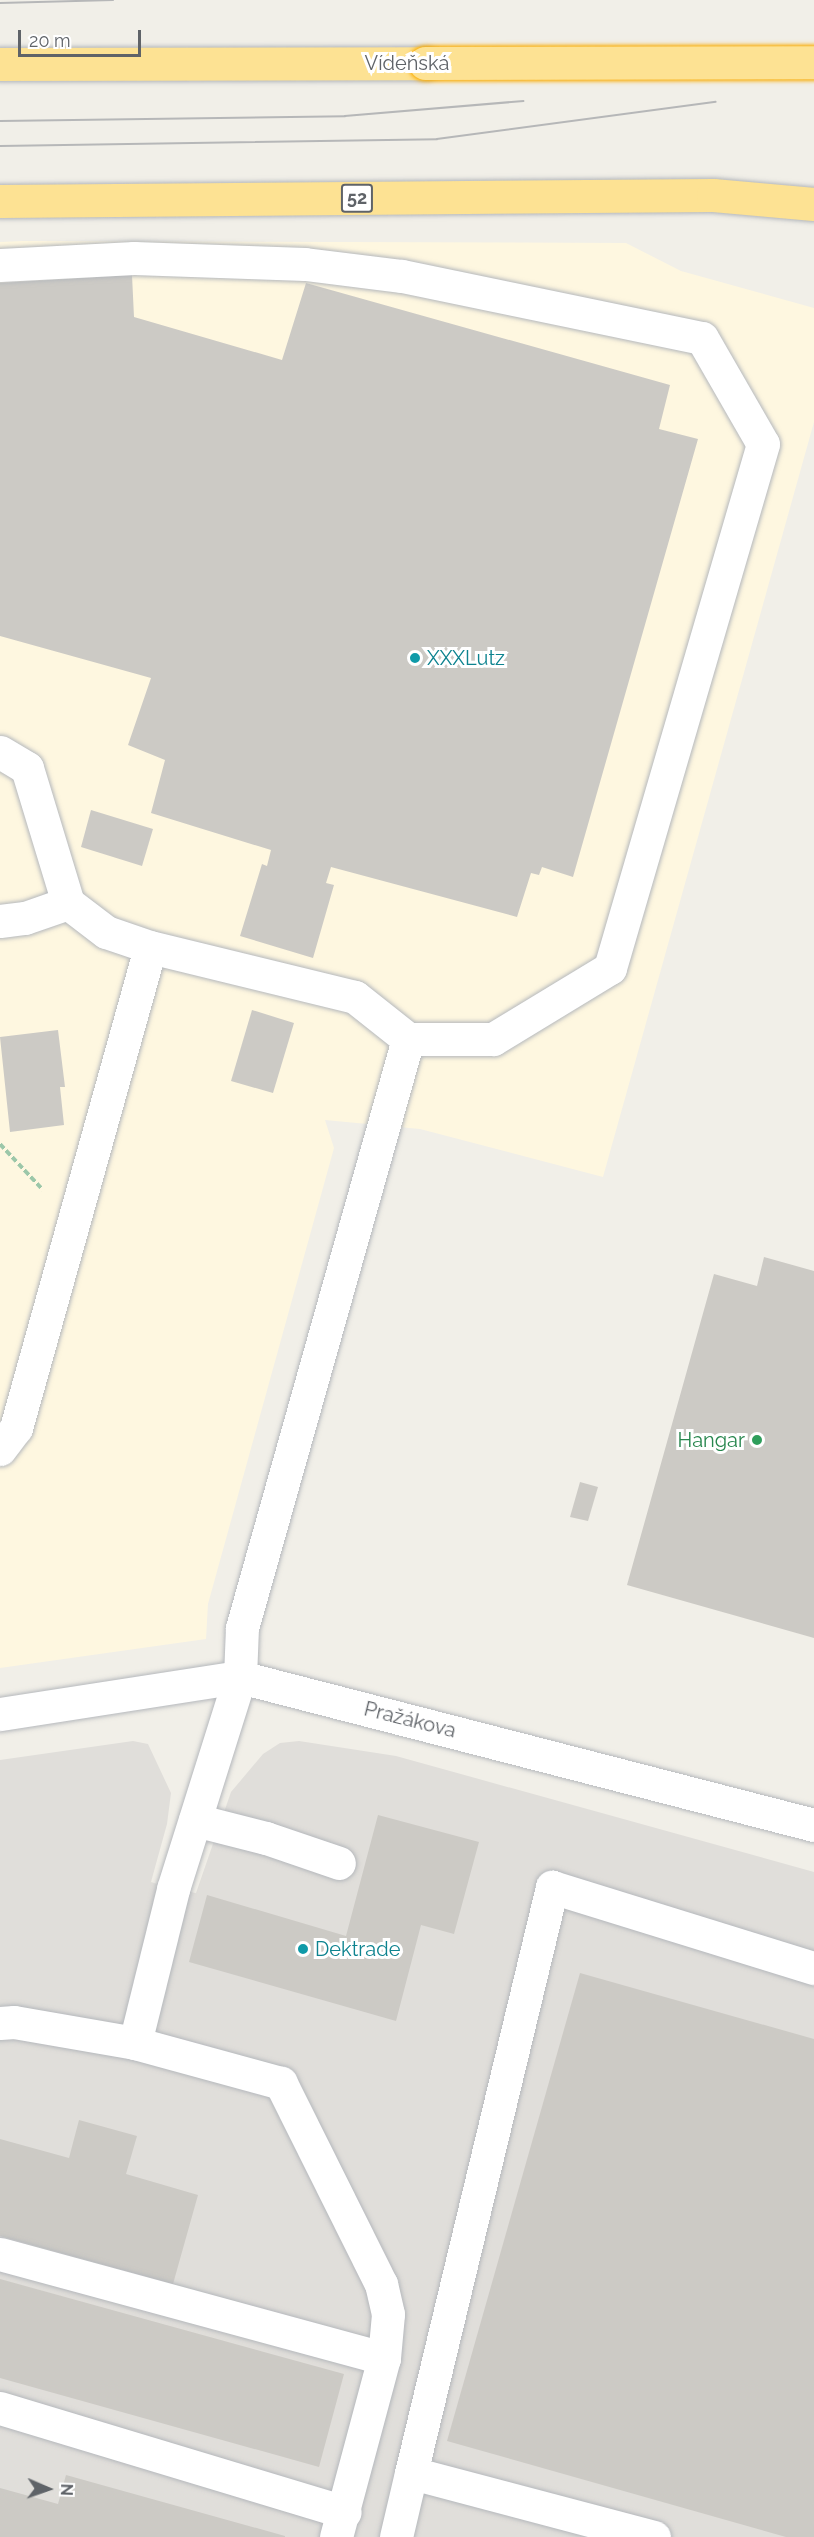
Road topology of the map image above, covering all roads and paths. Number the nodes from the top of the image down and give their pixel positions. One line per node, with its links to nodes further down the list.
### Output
1 (814, 62): 2 (highway, Vídeňská, bridge)
2 (0, 64)
3 (0, 201): 4 (highway, 52)
4 (814, 204)
5 (0, 265): 10 (street)
6 (0, 752): 7 (street)
7 (68, 903): 8 (street); 9 (street)
8 (0, 921)
9 (150, 947): 10 (street); 12 (street)
10 (408, 1039): 14 (street)
11 (0, 1144): 12 (path)
12 (79, 1205): 13 (street)
13 (0, 1449)
14 (240, 1677): 15 (street, Pražákova); 16 (street); 17 (street, Pražákova)
15 (0, 1714)
16 (195, 1820): 18 (street); 21 (street)
17 (814, 1825)
18 (339, 1863)
19 (814, 1968): 25 (street)
20 (0, 2023): 21 (street)
21 (135, 2043): 23 (street)
22 (0, 2254): 23 (street)
23 (384, 2358): 26 (street)
24 (0, 2408): 26 (street)
25 (411, 2473): 27 (street); 28 (street)
26 (340, 2524)
27 (396, 2537)
28 (654, 2537)

